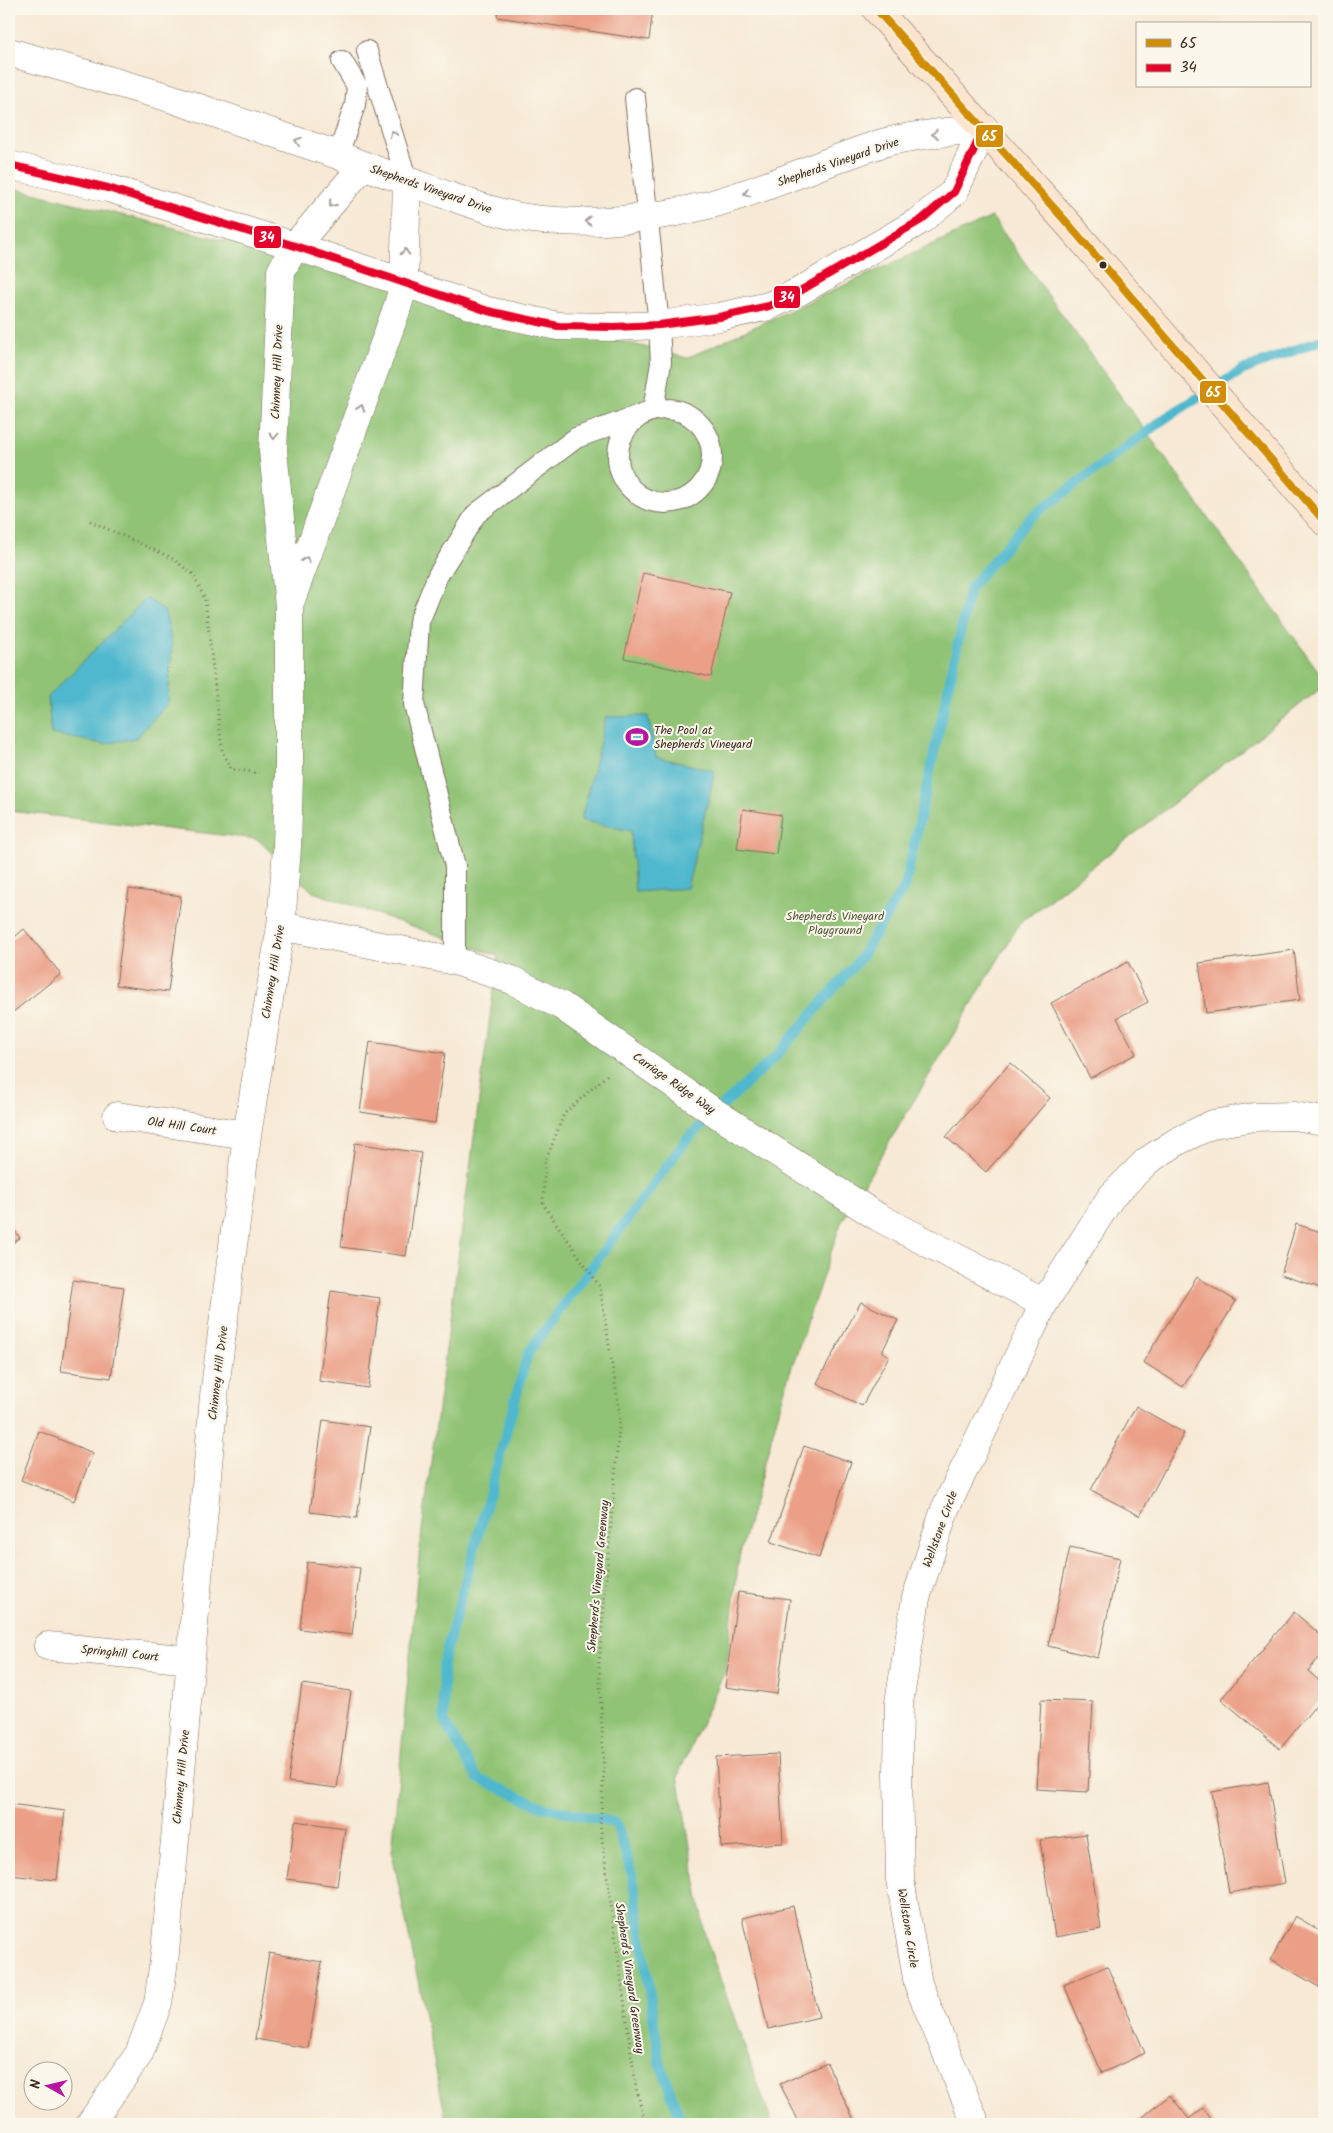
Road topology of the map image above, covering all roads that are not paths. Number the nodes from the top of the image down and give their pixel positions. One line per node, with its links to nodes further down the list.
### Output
1 (876, 9): 6 (main road)
2 (367, 51): 10 (lane, one-way to 2)
3 (9, 52): 7 (street, Shepherds Vineyard Drive, one-way to 3)
4 (342, 61): 7 (lane)
5 (635, 98): 11 (lane)
6 (984, 128): 11 (street, Shepherds Vineyard Drive, one-way to 11); 14 (street); 16 (main road)
7 (338, 155): 9 (street, Shepherds Vineyard Drive)
8 (9, 165): 12 (street)
9 (363, 166): 10 (street, Shepherds Vineyard Drive); 12 (street, Chimney Hill Drive, one-way to 12)
10 (407, 181): 11 (street, Shepherds Vineyard Drive, one-way to 10); 13 (street, Chimney Hill Drive, one-way to 10)
11 (647, 216): 14 (lane)
12 (295, 246): 13 (street); 17 (street, Chimney Hill Drive, one-way to 17)
13 (404, 285): 14 (street); 17 (street, Chimney Hill Drive, one-way to 13)
14 (659, 325): 15 (lane)
15 (653, 410): 15 (lane); 19 (lane)
16 (1324, 521)
17 (289, 606): 18 (street, Chimney Hill Drive)
18 (281, 926): 19 (street, Carriage Ridge Way); 22 (street, Chimney Hill Drive)
19 (455, 960): 23 (street, Carriage Ridge Way)
20 (117, 1116): 22 (street, Old Hill Court)
21 (1324, 1121): 23 (street, Wellstone Circle)
22 (247, 1135): 25 (street, Chimney Hill Drive)
23 (1044, 1304): 27 (street, Wellstone Circle)
24 (48, 1646): 25 (street, Springhill Court)
25 (191, 1660): 26 (street, Chimney Hill Drive)
26 (90, 2124)
27 (976, 2124)

